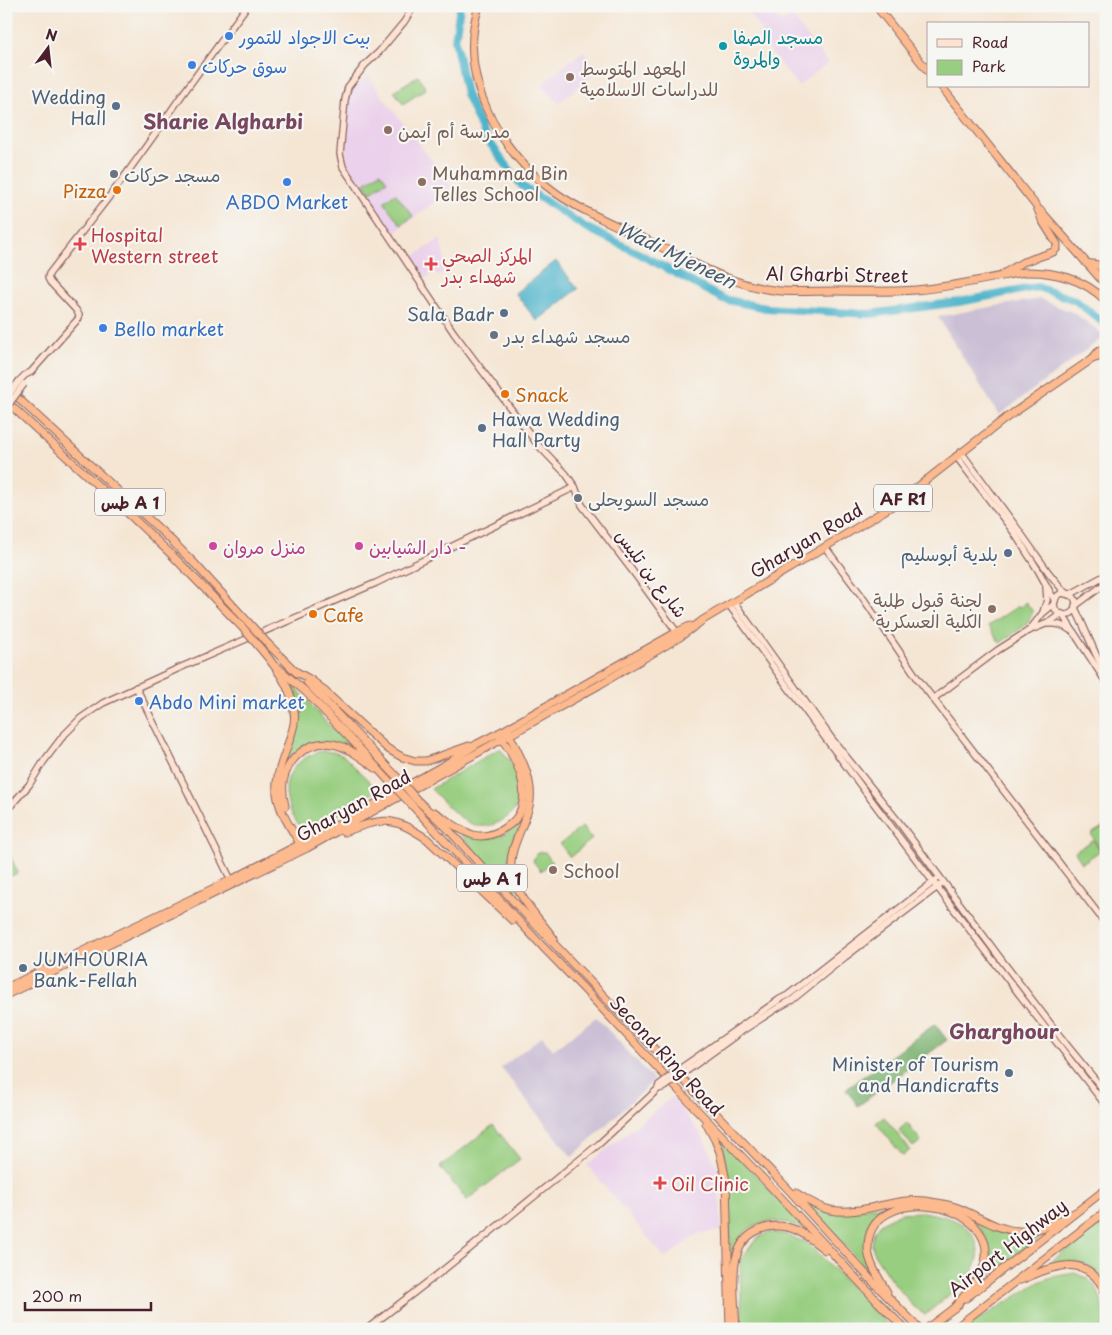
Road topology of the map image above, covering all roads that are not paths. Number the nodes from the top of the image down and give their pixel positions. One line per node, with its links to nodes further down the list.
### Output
1 (247, 6): 16 (street)
2 (414, 6): 21 (street, شارع بن تليس)
3 (479, 6): 10 (highway, Al Gharbi Street)
4 (876, 6): 5 (highway)
5 (927, 70)
6 (943, 88): 7 (highway)
7 (1037, 206): 8 (highway); 10 (highway)
8 (1086, 263): 9 (highway); 11 (highway)
9 (1106, 273)
10 (1000, 276): 12 (highway, Al Gharbi Street)
11 (1106, 285)
12 (1106, 301)
13 (1106, 347): 15 (highway, Gharyan Road)
14 (1106, 353): 15 (highway, Gharyan Road)
15 (1092, 359): 20 (highway, Gharyan Road / AF R1)
16 (22, 382): 18 (street, bridge); 19 (street, bridge)
17 (6, 387): 34 (highway, طس A 1)
18 (6, 400): 34 (highway, طس A 1)
19 (6, 408)
20 (958, 454): 22 (highway, Gharyan Road / AF R1); 24 (street); 26 (street)
21 (575, 487): 38 (street, شارع بن تليس); 43 (street)
22 (826, 547): 29 (highway, Gharyan Road / AF R1); 44 (street)
23 (1106, 576): 26 (street)
24 (1045, 582): 28 (street); 31 (street)
25 (1106, 583): 27 (street)
26 (1067, 594): 28 (street); 30 (street)
27 (1086, 598): 30 (street); 33 (street)
28 (1055, 602): 31 (street); 32 (street)
29 (732, 603): 38 (highway, Gharyan Road / AF R1); 55 (street); 56 (street)
30 (1075, 607): 32 (street); 33 (street)
31 (1042, 614): 36 (street)
32 (1061, 614): 35 (street); 37 (street)
33 (1080, 618): 41 (street)
34 (246, 625): 39 (highway, bridge); 40 (highway, bridge)
35 (1044, 625): 36 (street); 37 (street)
36 (1028, 631): 44 (street)
37 (1072, 631): 42 (street)
38 (678, 634): 45 (highway, Gharyan Road)
39 (273, 663): 48 (highway); 53 (highway)
40 (295, 671): 47 (highway); 49 (highway, bridge)
41 (1106, 675)
42 (1106, 682)
43 (136, 688): 51 (street); 54 (street)
44 (933, 699): 57 (street)
45 (508, 732): 46 (highway, Gharyan Road); 59 (highway)
46 (500, 736): 47 (highway, Gharyan Road); 50 (highway); 52 (highway, Gharyan Road)
47 (477, 744): 53 (highway, Gharyan Road)
48 (377, 769): 49 (highway, bridge); 53 (highway)
49 (413, 801): 50 (highway, Second Ring Road / طس A 1); 58 (highway, Second Ring Road / طس A 1)
50 (423, 805): 59 (highway, Second Ring Road / طس A 1)
51 (6, 811)
52 (325, 838): 53 (highway, Gharyan Road); 58 (highway)
53 (303, 846): 54 (highway, Gharyan Road); 62 (highway, Gharyan Road)
54 (231, 880): 61 (highway, Gharyan Road)
55 (941, 880): 56 (street); 60 (street)
56 (936, 884): 60 (street); 77 (street, bridge)
57 (1106, 924)
58 (543, 947): 66 (highway, Second Ring Road / طس A 1)
59 (567, 957): 67 (highway, Second Ring Road / طس A 1)
60 (1001, 964): 63 (street)
61 (6, 988)
62 (6, 995)
63 (1045, 1022): 64 (street); 65 (street)
64 (1106, 1093)
65 (1105, 1102)
66 (699, 1112): 71 (highway, Second Ring Road / طس A 1); 78 (highway)
67 (787, 1188): 70 (highway); 74 (highway, Second Ring Road / طس A 1)
68 (1106, 1189): 70 (highway, Airport Highway)
69 (1106, 1211): 72 (highway, Airport Highway)
70 (1076, 1212): 75 (highway, Airport Highway)
71 (838, 1259): 76 (highway, Second Ring Road / طس A 1); 79 (highway)
72 (1012, 1284): 73 (highway); 82 (highway, Airport Highway)
73 (1106, 1294)
74 (892, 1301): 75 (highway); 80 (highway, Second Ring Road / طس A 1)
75 (954, 1308): 81 (highway, Airport Highway)
76 (904, 1328)
77 (367, 1329)
78 (730, 1329)
79 (736, 1329)
80 (920, 1329)
81 (926, 1329)
82 (954, 1329)

